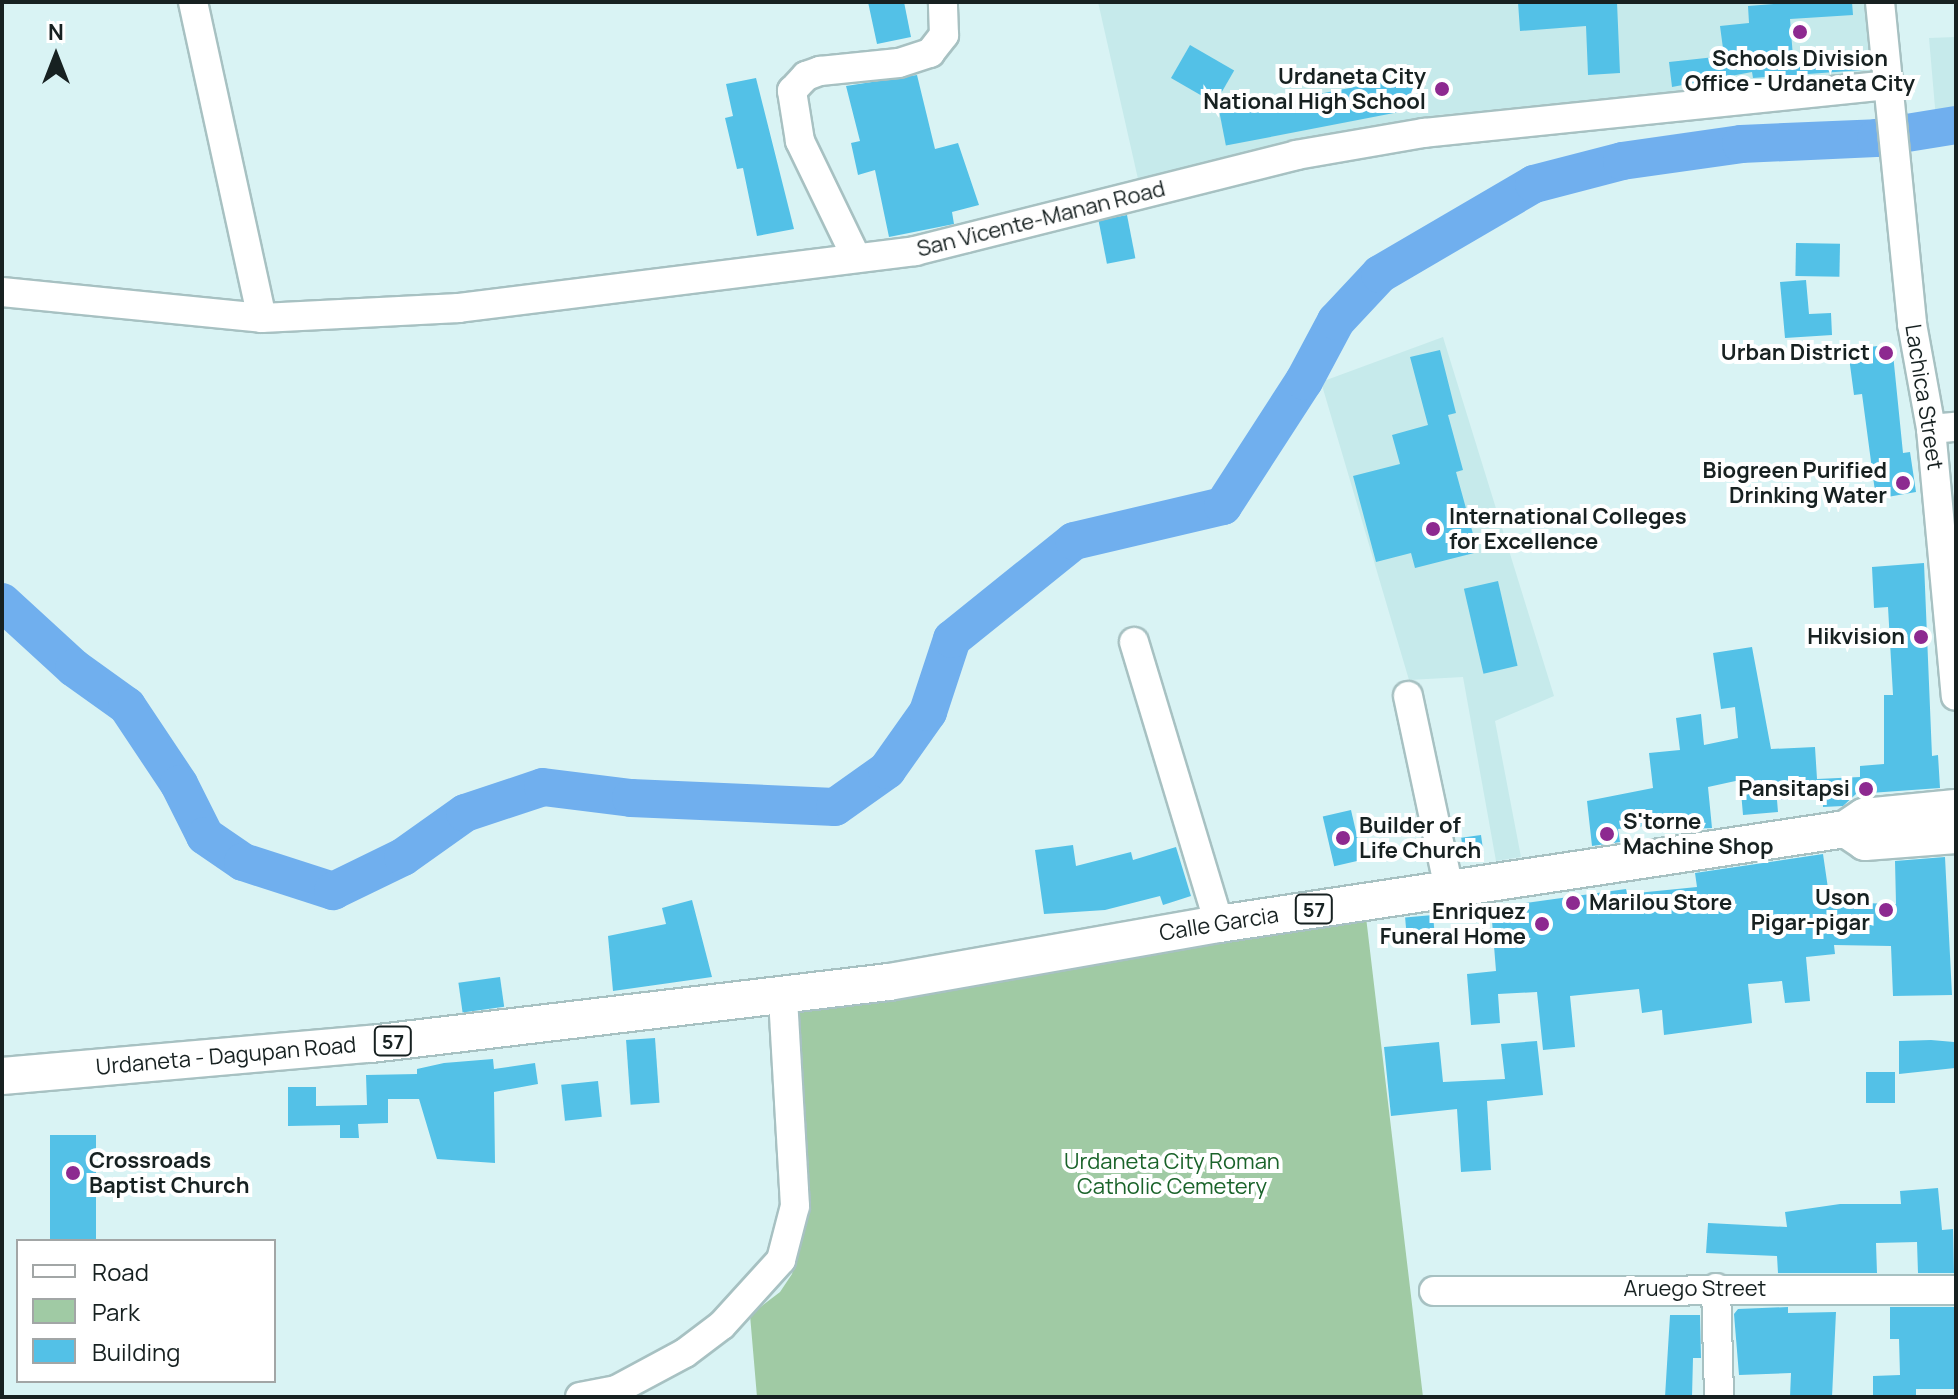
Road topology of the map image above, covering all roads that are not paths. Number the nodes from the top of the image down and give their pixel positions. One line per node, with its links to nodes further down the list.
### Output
1 (193, 2): 7 (street)
2 (943, 2): 5 (street)
3 (1880, 2): 4 (street, Lachica Street)
4 (1886, 85): 5 (street, San Vicente-Manan Road); 8 (street, Lachica Street)
5 (856, 257): 7 (street, San Vicente-Manan Road)
6 (3, 285): 7 (street, San Vicente-Manan Road)
7 (262, 318)
8 (1944, 428): 11 (street, Lachica Street)
9 (1134, 642): 16 (street)
10 (1408, 696): 15 (street)
11 (1956, 696)
12 (1956, 808): 13 (main road, Calle Garcia / 57)
13 (1846, 829): 14 (main road, Calle Garcia / 57); 15 (main road, Calle Garcia / 57)
14 (1956, 835)
15 (1449, 889): 16 (main road, Calle Garcia / 57)
16 (1219, 924): 17 (main road, Calle Garcia / 57)
17 (783, 995): 18 (main road, Urdaneta - Dagupan Road / 57); 22 (street)
18 (2, 1076)
19 (1716, 1288): 20 (street, Aruego Street); 21 (street, Aruego Street); 23 (street)
20 (1956, 1290)
21 (1434, 1291)
22 (580, 1397)
23 (1719, 1397)

